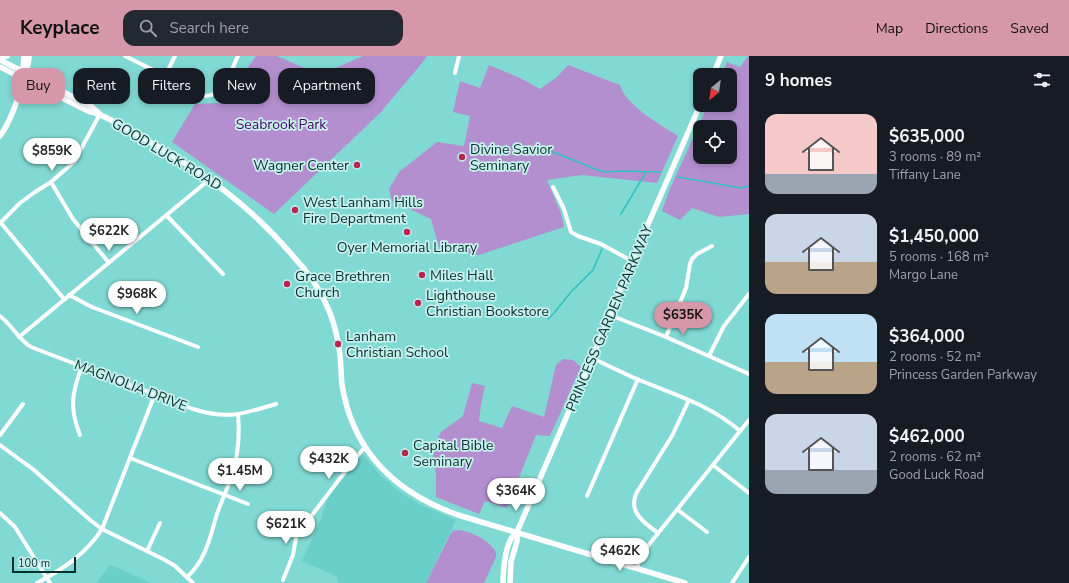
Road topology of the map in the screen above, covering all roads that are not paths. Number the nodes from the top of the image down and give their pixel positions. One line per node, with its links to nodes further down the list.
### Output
1 (7, 56): 9 (main road)
2 (24, 56): 13 (main road)
3 (29, 56): 14 (main road)
4 (125, 56): 15 (street)
5 (175, 56): 16 (street)
6 (238, 56): 20 (street)
7 (459, 56): 19 (street)
8 (721, 56): 17 (main road)
9 (0, 57)
10 (0, 60): 12 (main road, GOOD LUCK ROAD)
11 (0, 67): 18 (main road, GOOD LUCK ROAD)
12 (12, 68)
13 (23, 68)
14 (28, 68)
15 (149, 68)
16 (169, 68)
17 (716, 68)
18 (12, 72)
19 (455, 72)
20 (205, 95)
21 (65, 99): 24 (main road, GOOD LUCK ROAD)
22 (16, 104): 25 (main road)
23 (697, 112): 32 (main road, PRINCESS GARDEN PARKWAY)
24 (100, 114): 26 (main road, GOOD LUCK ROAD); 27 (street)
25 (0, 136)
26 (210, 179): 29 (street); 59 (main road, GOOD LUCK ROAD)
27 (51, 182): 30 (street); 33 (street)
28 (553, 187): 32 (street)
29 (167, 216): 33 (street); 34 (street)
30 (0, 223): 37 (street)
31 (712, 246): 41 (street)
32 (632, 261): 38 (main road, PRINCESS GARDEN PARKWAY)
33 (109, 263): 36 (street)
34 (223, 274)
35 (749, 294): 43 (street)
36 (69, 295): 37 (street); 42 (street)
37 (64, 299): 40 (street)
38 (610, 315): 41 (street); 44 (main road, PRINCESS GARDEN PARKWAY)
39 (0, 316): 40 (street, MAGNOLIA DRIVE)
40 (19, 337): 45 (street, MAGNOLIA DRIVE)
41 (666, 337): 43 (street)
42 (198, 347)
43 (709, 356): 46 (street)
44 (592, 358): 47 (street); 70 (main road, PRINCESS GARDEN PARKWAY)
45 (82, 366): 48 (street, MAGNOLIA DRIVE); 56 (street)
46 (749, 374)
47 (638, 379): 49 (street); 64 (street)
48 (155, 394): 52 (street, MAGNOLIA DRIVE); 60 (street)
49 (689, 400): 55 (street); 72 (street)
50 (23, 404): 57 (street)
51 (276, 404): 52 (street, MAGNOLIA DRIVE)
52 (238, 415): 63 (street)
53 (749, 420): 54 (street)
54 (747, 426): 55 (street)
55 (740, 431): 61 (street)
56 (80, 434)
57 (0, 435)
58 (0, 445): 69 (street)
59 (365, 447): 70 (main road, GOOD LUCK ROAD); 78 (street)
60 (130, 458): 63 (street); 69 (street)
61 (713, 465): 62 (street); 66 (street)
62 (749, 493)
63 (225, 494): 65 (street); 76 (street)
64 (587, 496)
65 (248, 504)
66 (678, 510): 71 (street); 72 (street)
67 (0, 513): 77 (street)
68 (160, 522): 73 (street)
69 (102, 529): 73 (street); 77 (street)
70 (517, 532): 75 (main road, GOOD LUCK ROAD); 82 (main road); 83 (main road)
71 (707, 532)
72 (658, 533): 75 (street)
73 (147, 551): 76 (street)
74 (749, 557): 85 (street)
75 (637, 569): 84 (main road, GOOD LUCK ROAD)
76 (187, 577): 81 (street)
77 (47, 578): 79 (street); 80 (street)
78 (283, 580)
79 (37, 583)
80 (50, 583)
81 (193, 583)
82 (503, 583)
83 (510, 583)
84 (685, 583)
85 (732, 583)

